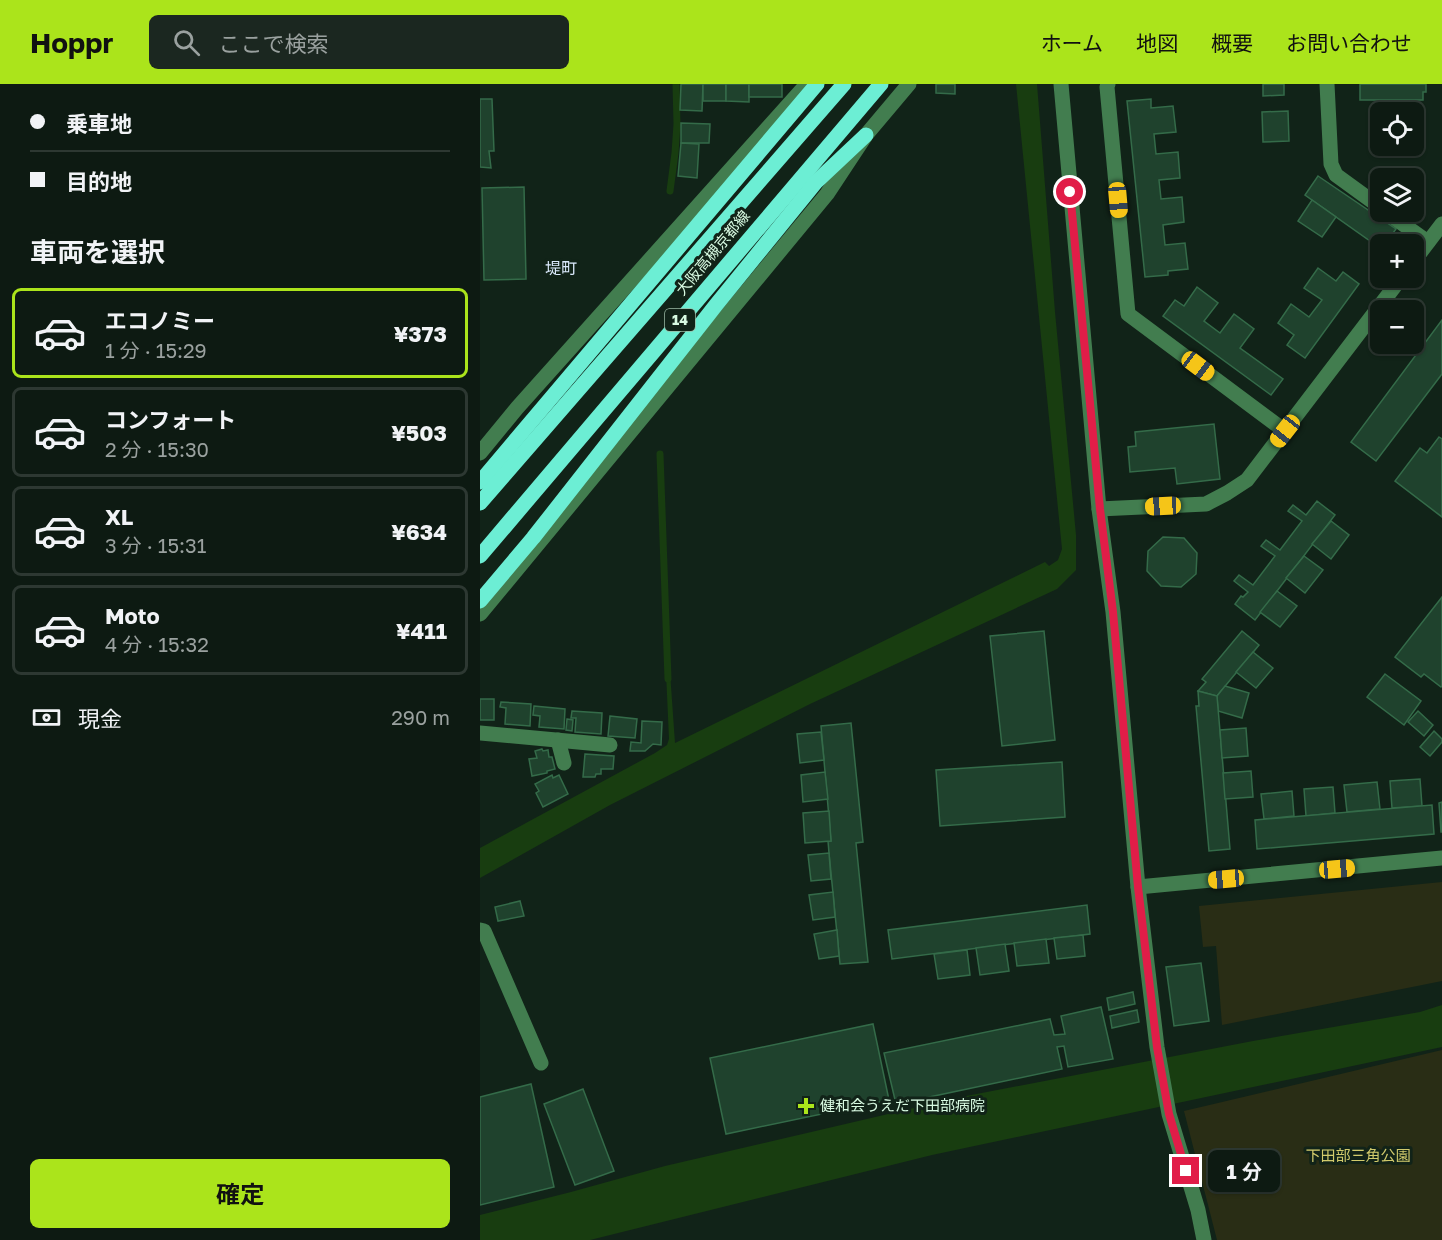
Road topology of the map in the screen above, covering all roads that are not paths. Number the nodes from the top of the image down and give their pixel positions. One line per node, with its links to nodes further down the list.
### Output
1 (807, 84): 17 (street)
2 (817, 84): 18 (main road)
3 (844, 84): 19 (main road, 大阪高槻京都線 / 14)
4 (881, 84): 21 (main road, 大阪高槻京都線 / 14)
5 (909, 84): 9 (street)
6 (1061, 84): 20 (street)
7 (1108, 84): 16 (street)
8 (1327, 84): 10 (street)
9 (866, 135): 22 (main road); 23 (street)
10 (1370, 200)
11 (1400, 222): 13 (street)
12 (1442, 224): 13 (street)
13 (1428, 242): 14 (street)
14 (1424, 247)
15 (1393, 288): 16 (street)
16 (1285, 431): 20 (street)
17 (480, 453)
18 (480, 482)
19 (480, 503)
20 (1100, 509): 29 (street)
21 (480, 556)
22 (480, 601)
23 (480, 614)
24 (480, 733): 25 (street)
25 (558, 740): 26 (street); 27 (street)
26 (610, 745)
27 (564, 764)
28 (1442, 858): 29 (street)
29 (1138, 887): 32 (street)
30 (480, 930): 31 (street)
31 (541, 1063)
32 (1204, 1240)

